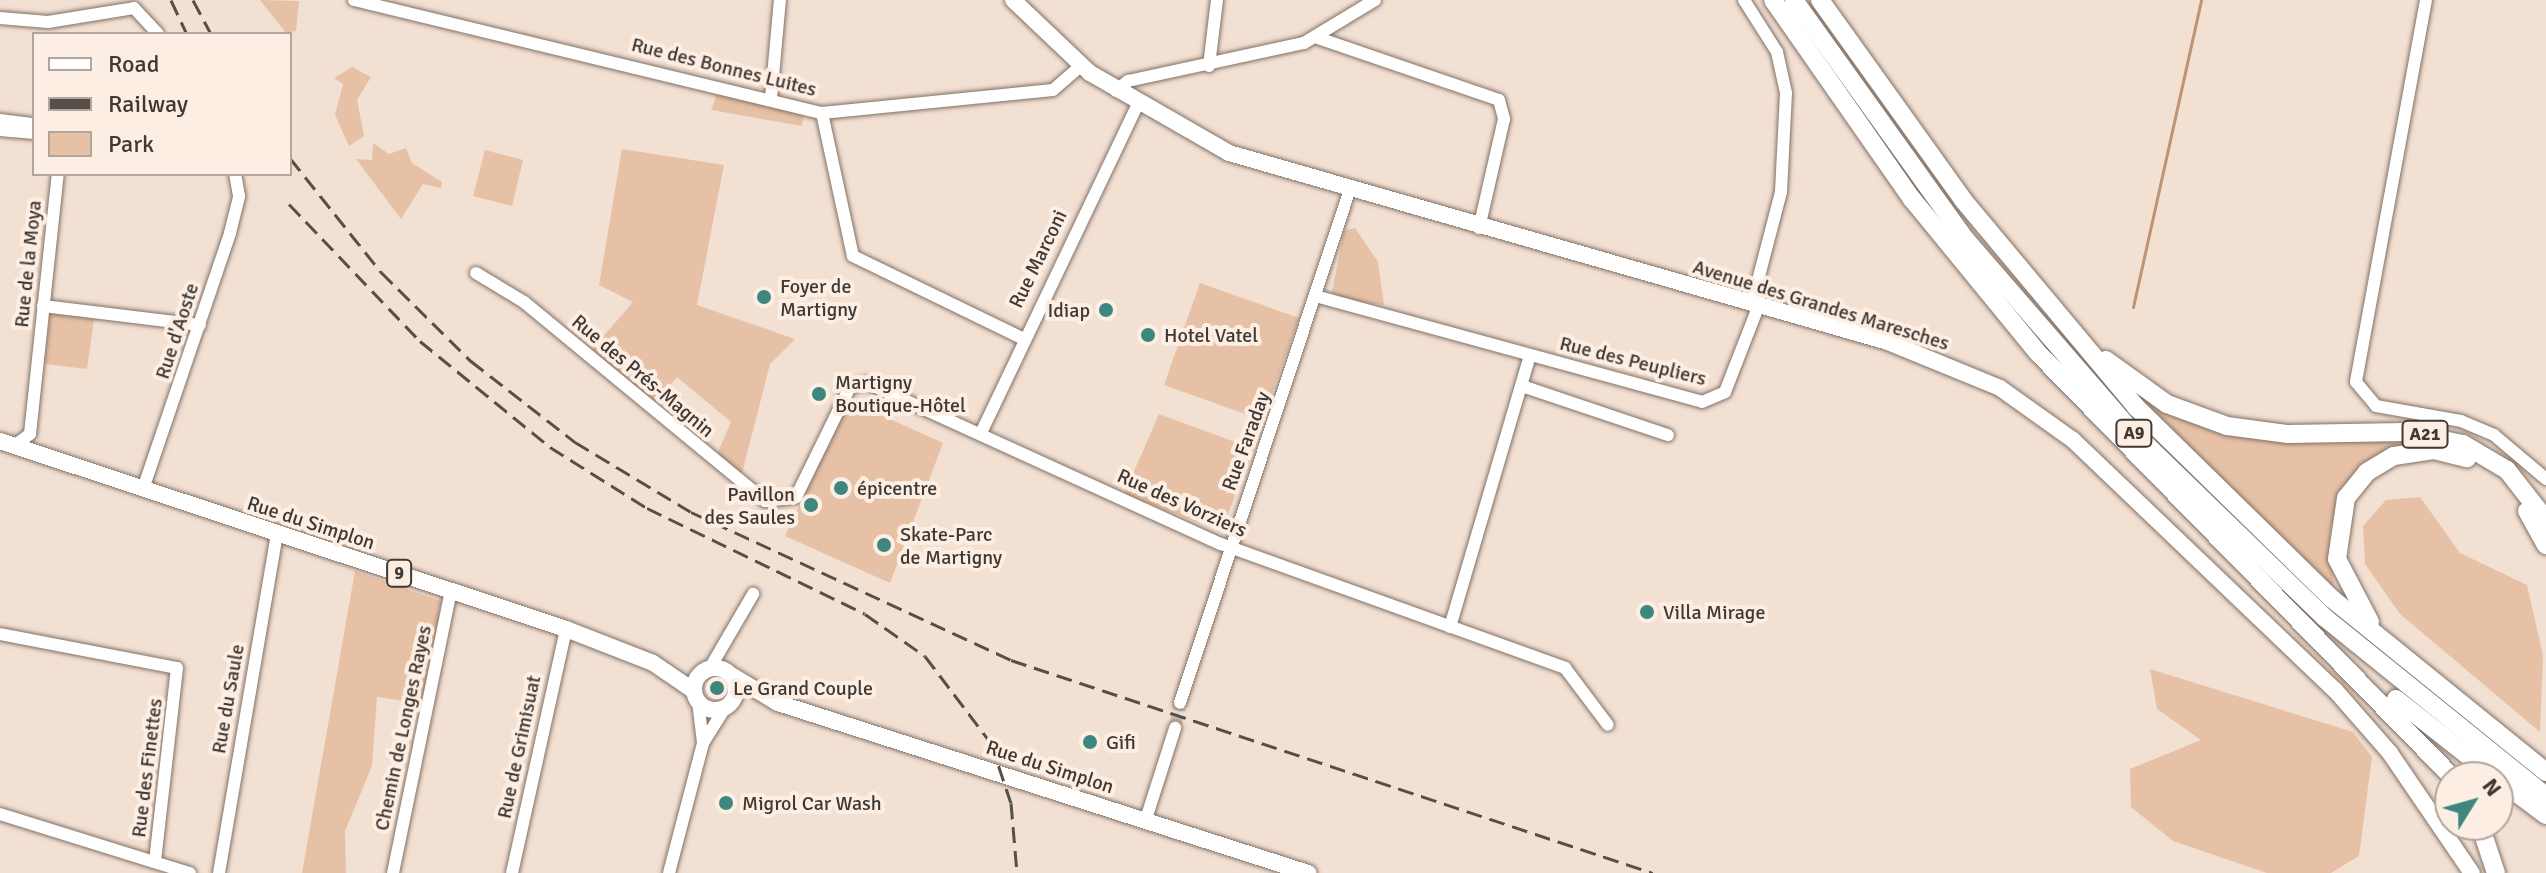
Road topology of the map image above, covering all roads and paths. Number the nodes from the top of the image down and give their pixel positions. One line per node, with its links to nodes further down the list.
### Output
1 (354, 0): 17 (street, Rue des Bonnes Luites)
2 (780, 0): 17 (street)
3 (1013, 0): 14 (main road, Avenue des Grandes Maresches)
4 (1217, 0): 15 (street)
5 (1375, 0): 13 (street)
6 (1744, 0): 31 (street)
7 (1773, 0): 48 (highway, A9)
8 (1794, 0): 69 (highway, A9)
9 (1820, 0): 29 (highway)
10 (2426, 0): 40 (street)
11 (0, 18): 12 (street)
12 (156, 32)
13 (1318, 38): 15 (street); 27 (street)
14 (1081, 66): 16 (main road, Avenue des Grandes Maresches); 19 (street, Rue des Bonnes Luites)
15 (1209, 66): 16 (street)
16 (1116, 91): 18 (main road, Avenue des Grandes Maresches)
17 (771, 98): 19 (street, Rue des Bonnes Luites)
18 (1137, 106): 26 (main road, Avenue des Grandes Maresches); 34 (street, Rue Marconi)
19 (822, 113): 34 (street)
20 (0, 120): 21 (street)
21 (32, 124)
22 (0, 130): 23 (street)
23 (32, 133)
24 (58, 176): 32 (street, Rue de la Moya)
25 (237, 179): 33 (street, Rue d'Aoste)
26 (1349, 192): 27 (main road, Avenue des Grandes Maresches); 30 (street, Rue Faraday)
27 (1479, 228): 31 (main road, Avenue des Grandes Maresches)
28 (476, 273): 42 (street, Rue des Prés-Magnin)
29 (2037, 292): 43 (highway, A21); 57 (highway)
30 (1319, 297): 35 (street, Rue des Peupliers); 46 (street, Rue Faraday)
31 (1755, 304): 35 (street, Rue des Peupliers); 81 (main road, Avenue des Grandes Maresches)
32 (43, 306): 33 (street); 39 (street, Rue de la Moya)
33 (200, 325): 41 (street, Rue d'Aoste)
34 (1022, 338): 37 (street, Rue Marconi)
35 (1530, 356): 36 (street, Rue des Peupliers)
36 (1522, 386): 38 (street); 50 (street, Rue des Peupliers)
37 (981, 433): 42 (street, Rue des Vorziers); 46 (street, Rue des Vorziers)
38 (1668, 435)
39 (7, 443): 41 (main road, Rue du Simplon / 9)
40 (2546, 479)
41 (143, 489): 44 (main road, Rue du Simplon / 9)
42 (786, 504)
43 (2546, 520)
44 (277, 532): 47 (main road, Rue du Simplon / 9); 76 (street, Rue du Saule)
45 (2546, 545): 57 (highway, A21)
46 (1230, 547): 50 (street, Rue des Vorziers); 60 (street, Rue Faraday)
47 (451, 590): 51 (main road, Rue du Simplon / 9); 77 (street, Chemin de Longes Rayes)
48 (2269, 591): 65 (highway); 66 (highway, A9)
49 (753, 594): 53 (street)
50 (1450, 627): 62 (street, Rue des Vorziers)
51 (566, 629): 54 (main road, Rue du Simplon / 9); 78 (street, Rue de Grimisuat)
52 (0, 634): 74 (street, Rue des Finettes)
53 (726, 646): 55 (street); 56 (street)
54 (653, 663): 55 (main road, Rue du Simplon / 9); 58 (main road, Rue du Simplon / 9)
55 (708, 669): 56 (main road, 9); 58 (main road)
56 (732, 675): 59 (main road, Rue du Simplon / 9); 61 (main road)
57 (2428, 681): 67 (highway, A21)
58 (696, 696): 61 (main road, 9); 64 (street)
59 (778, 703): 61 (main road, Rue du Simplon / 9); 72 (main road, Rue du Simplon / 9)
60 (1180, 703)
61 (728, 706): 64 (street)
62 (1608, 725)
63 (1175, 728): 72 (street)
64 (703, 743): 79 (street)
65 (2436, 761)
66 (2476, 761)
67 (2546, 772)
68 (2514, 791): 71 (highway, A9)
69 (2546, 796)
70 (0, 814): 74 (street, Rue des Finettes)
71 (2546, 815)
72 (1146, 819): 80 (main road, Rue du Simplon / 9)
73 (2485, 841): 82 (highway)
74 (155, 862): 75 (street, Rue des Finettes)
75 (190, 873)
76 (219, 873)
77 (393, 873)
78 (512, 873)
79 (669, 873)
80 (1308, 873)
81 (2472, 873)
82 (2496, 873)

